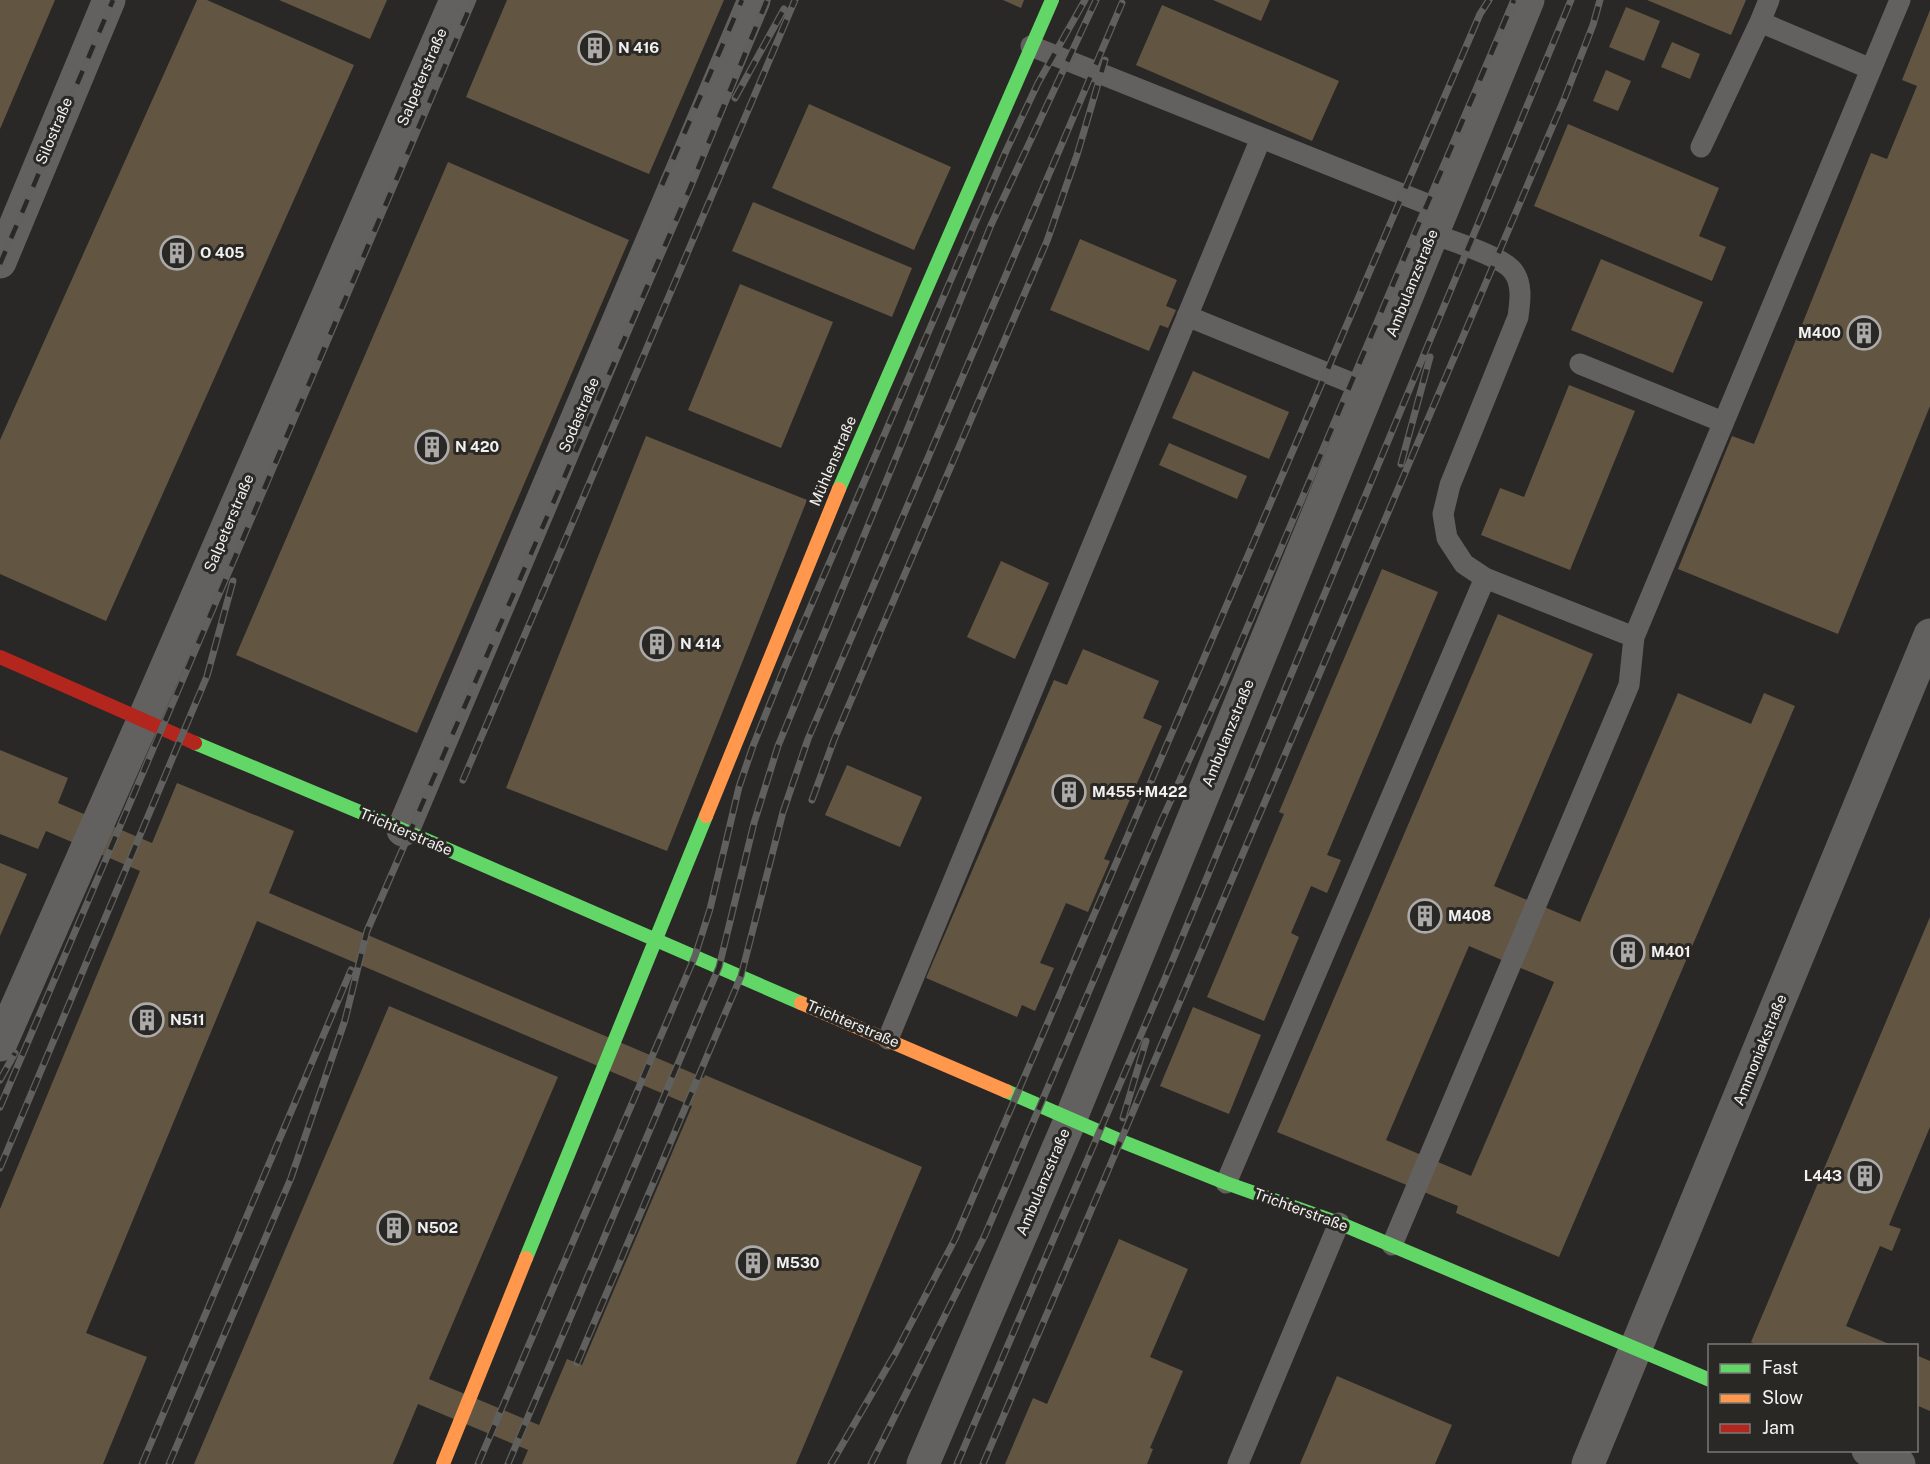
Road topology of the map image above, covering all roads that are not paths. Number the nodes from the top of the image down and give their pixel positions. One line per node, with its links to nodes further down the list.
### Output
1 (109, 0): 14 (street, Silostraße)
2 (456, 0): 23 (street, Salpeterstraße)
3 (754, 0): 24 (street, Sodastraße)
4 (1052, 0): 9 (street, Mühlenstraße)
5 (1528, 0): 13 (street, Ambulanzstraße)
6 (1769, 0): 8 (lane)
7 (1900, 0): 10 (lane)
8 (1760, 22): 10 (lane); 12 (lane)
9 (1031, 46): 11 (lane); 25 (street, Mühlenstraße)
10 (1871, 69): 18 (lane)
11 (1261, 138): 13 (lane); 15 (lane)
12 (1701, 147)
13 (1437, 222): 17 (street, Ambulanzstraße); 19 (lane)
14 (0, 262)
15 (1187, 316): 17 (lane); 26 (lane)
16 (1580, 364): 18 (lane)
17 (1369, 390): 28 (street, Ambulanzstraße)
18 (1722, 422): 21 (lane)
19 (1485, 578): 21 (lane); 29 (lane)
20 (1930, 635): 32 (street, Ammoniakstraße)
21 (1634, 637): 31 (lane)
22 (0, 657): 23 (street, Trichterstraße)
23 (143, 721): 24 (street, Trichterstraße); 27 (street, Salpeterstraße)
24 (403, 830): 25 (street, Trichterstraße)
25 (656, 940): 26 (street, Trichterstraße); 35 (street, Mühlenstraße)
26 (888, 1039): 28 (street, Trichterstraße)
27 (0, 1045)
28 (1071, 1118): 29 (street, Trichterstraße); 36 (street, Ambulanzstraße)
29 (1226, 1183): 30 (street, Trichterstraße)
30 (1339, 1223): 31 (street, Trichterstraße); 37 (lane)
31 (1392, 1245): 32 (street, Trichterstraße)
32 (1638, 1348): 33 (street, Trichterstraße); 38 (street, Ammoniakstraße)
33 (1708, 1379)
34 (1872, 1452): 39 (street)
35 (443, 1464)
36 (922, 1464)
37 (1238, 1464)
38 (1588, 1464)
39 (1899, 1464)

